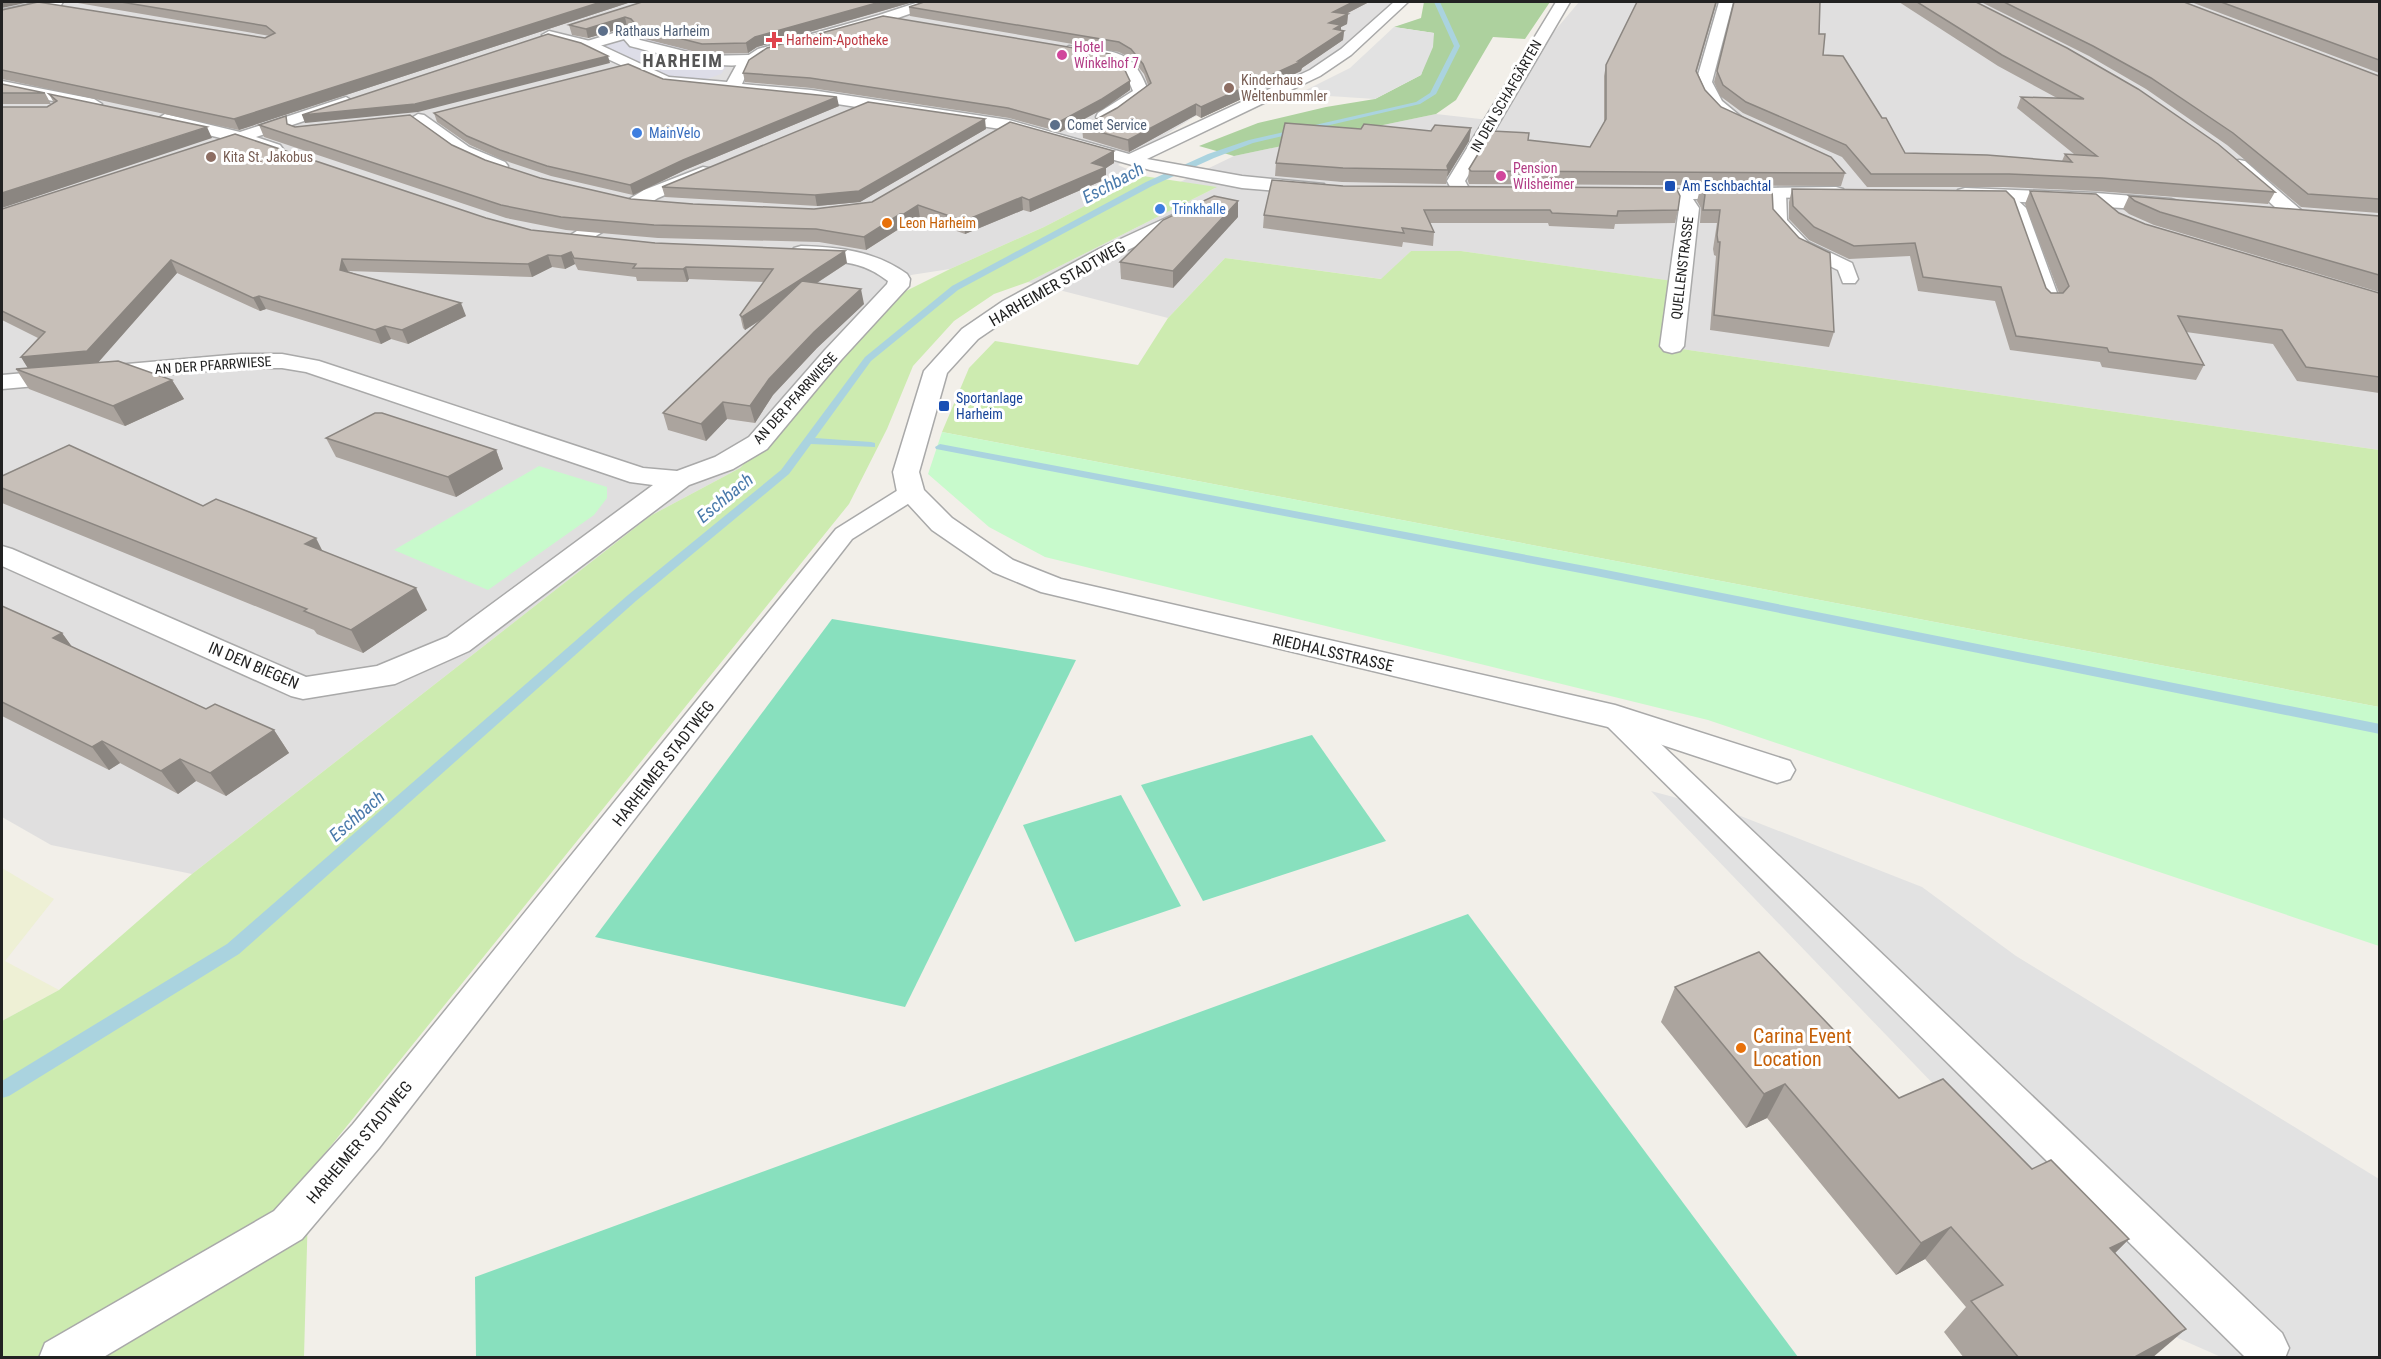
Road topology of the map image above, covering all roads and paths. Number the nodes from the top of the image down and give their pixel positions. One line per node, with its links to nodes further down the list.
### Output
1 (930, 2): 7 (street)
2 (1401, 2): 33 (street)
3 (1563, 2): 38 (street, IN DEN SCHAFGÄRTEN)
4 (1726, 2): 25 (street)
5 (55, 5): 6 (street)
6 (2, 14)
7 (884, 18): 8 (street); 13 (street)
8 (918, 23)
9 (570, 28): 10 (street)
10 (589, 45): 12 (street); 14 (street)
11 (1054, 47): 29 (street)
12 (666, 51): 13 (street); 14 (street)
13 (749, 59): 17 (street)
14 (630, 65): 15 (street); 17 (street)
15 (610, 70)
16 (2, 86): 20 (street)
17 (734, 86): 19 (street)
18 (364, 96): 27 (street)
19 (868, 103): 23 (street); 24 (street)
20 (52, 111)
21 (439, 115): 35 (street)
22 (152, 117): 27 (street)
23 (833, 118)
24 (1009, 125): 28 (street); 29 (street)
25 (1750, 126)
26 (311, 130): 27 (street)
27 (238, 137): 30 (street); 31 (street)
28 (988, 137)
29 (1063, 140): 33 (street)
30 (206, 148)
31 (291, 154)
32 (2228, 156): 53 (street)
33 (1130, 160): 36 (street)
34 (722, 165): 48 (street)
35 (516, 172)
36 (1330, 189)
37 (1441, 192): 38 (street)
38 (1462, 192): 39 (street)
39 (1485, 192)
40 (1611, 193): 43 (street)
41 (1778, 193): 42 (street); 43 (street); 60 (lane)
42 (1860, 193)
43 (1680, 194): 62 (street, QUELLENSTRASSE)
44 (1943, 194): 45 (street)
45 (2004, 195): 47 (street); 61 (lane)
46 (606, 196): 48 (street)
47 (2096, 199): 51 (street); 55 (street)
48 (636, 203): 50 (street); 57 (street)
49 (1207, 205): 65 (street, HARHEIMER STADTWEG)
50 (666, 206)
51 (2189, 206)
52 (2259, 211): 53 (street)
53 (2294, 214): 54 (street)
54 (2315, 215)
55 (2121, 220)
56 (557, 236): 57 (street)
57 (579, 238): 58 (street)
58 (613, 242)
59 (785, 252): 64 (street, AN DER PFARRWIESE)
60 (1849, 279)
61 (2051, 301)
62 (1672, 346)
63 (2, 382): 64 (street, AN DER PFARRWIESE)
64 (679, 479): 66 (street, IN DEN BIEGEN)
65 (910, 492): 67 (street, RIEDHALSSTRASSE); 70 (lane, HARHEIMER STADTWEG)
66 (2, 555)
67 (1615, 717): 68 (street, RIEDHALSSTRASSE); 69 (lane)
68 (1777, 770)
69 (2266, 1348)
70 (60, 1358)

